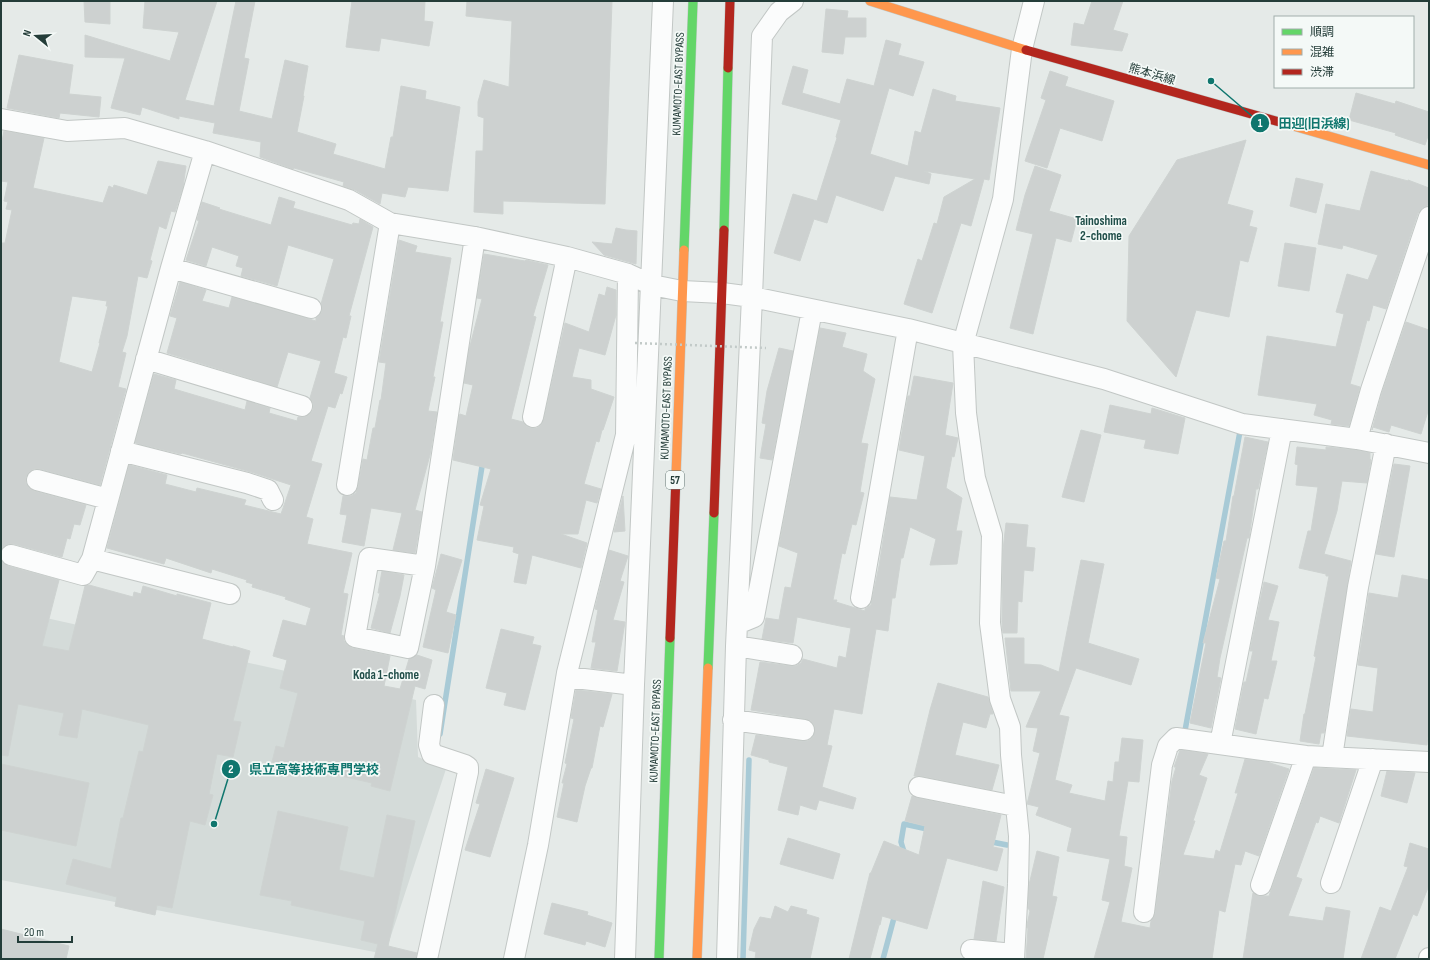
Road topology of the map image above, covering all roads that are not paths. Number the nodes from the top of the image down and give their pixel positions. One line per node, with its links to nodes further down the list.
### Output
1 (663, 1): 17 (street)
2 (693, 1): 18 (main road, KUMAMOTO-EAST BYPASS / 57)
3 (730, 1): 19 (main road)
4 (793, 1): 20 (street)
5 (870, 1): 7 (main road, 熊本浜線)
6 (1034, 1): 7 (street)
7 (1022, 49): 10 (main road, 熊本浜線); 24 (street)
8 (1, 119): 9 (street)
9 (205, 150): 12 (street); 15 (street)
10 (1429, 165)
11 (1429, 217): 29 (street)
12 (390, 223): 13 (street); 34 (street)
13 (475, 237): 14 (street); 39 (street)
14 (567, 257): 16 (street); 27 (street)
15 (171, 268): 21 (street); 25 (street)
16 (628, 274): 17 (street); 45 (street)
17 (652, 285): 18 (street); 46 (street)
18 (682, 291): 19 (street); 65 (main road, KUMAMOTO-EAST BYPASS / 57)
19 (722, 293): 20 (street); 66 (main road)
20 (752, 297): 22 (street); 42 (street)
21 (311, 308)
22 (812, 310): 23 (street); 42 (street)
23 (908, 329): 24 (street); 41 (street)
24 (963, 344): 28 (street); 56 (street)
25 (146, 359): 26 (street); 31 (street)
26 (302, 406)
27 (533, 417)
28 (1282, 429): 29 (street); 50 (street)
29 (1357, 439): 30 (street)
30 (1386, 444): 32 (street); 52 (street)
31 (121, 451): 35 (street); 36 (street)
32 (1429, 453)
33 (37, 480): 35 (street)
34 (347, 485)
35 (108, 500): 38 (street)
36 (273, 500)
37 (11, 555): 38 (street)
38 (92, 559): 40 (street)
39 (425, 566): 39 (street)
40 (230, 594)
41 (861, 598)
42 (737, 624): 43 (street)
43 (736, 646): 44 (street); 48 (street)
44 (792, 654)
45 (567, 677): 46 (street); 63 (street)
46 (634, 685): 64 (street)
47 (434, 705): 62 (street)
48 (733, 720): 49 (street); 67 (street)
49 (804, 730)
50 (1220, 744): 51 (street); 59 (street)
51 (1306, 756): 52 (street); 58 (street)
52 (1332, 757): 53 (street)
53 (1373, 759): 54 (street); 57 (street)
54 (1429, 762)
55 (919, 787): 56 (street)
56 (1016, 806): 61 (street)
57 (1331, 884)
58 (1261, 885)
59 (1144, 912)
60 (970, 950): 61 (street)
61 (1014, 956)
62 (427, 959)
63 (514, 959)
64 (625, 959)
65 (659, 959)
66 (696, 959)
67 (727, 959)

